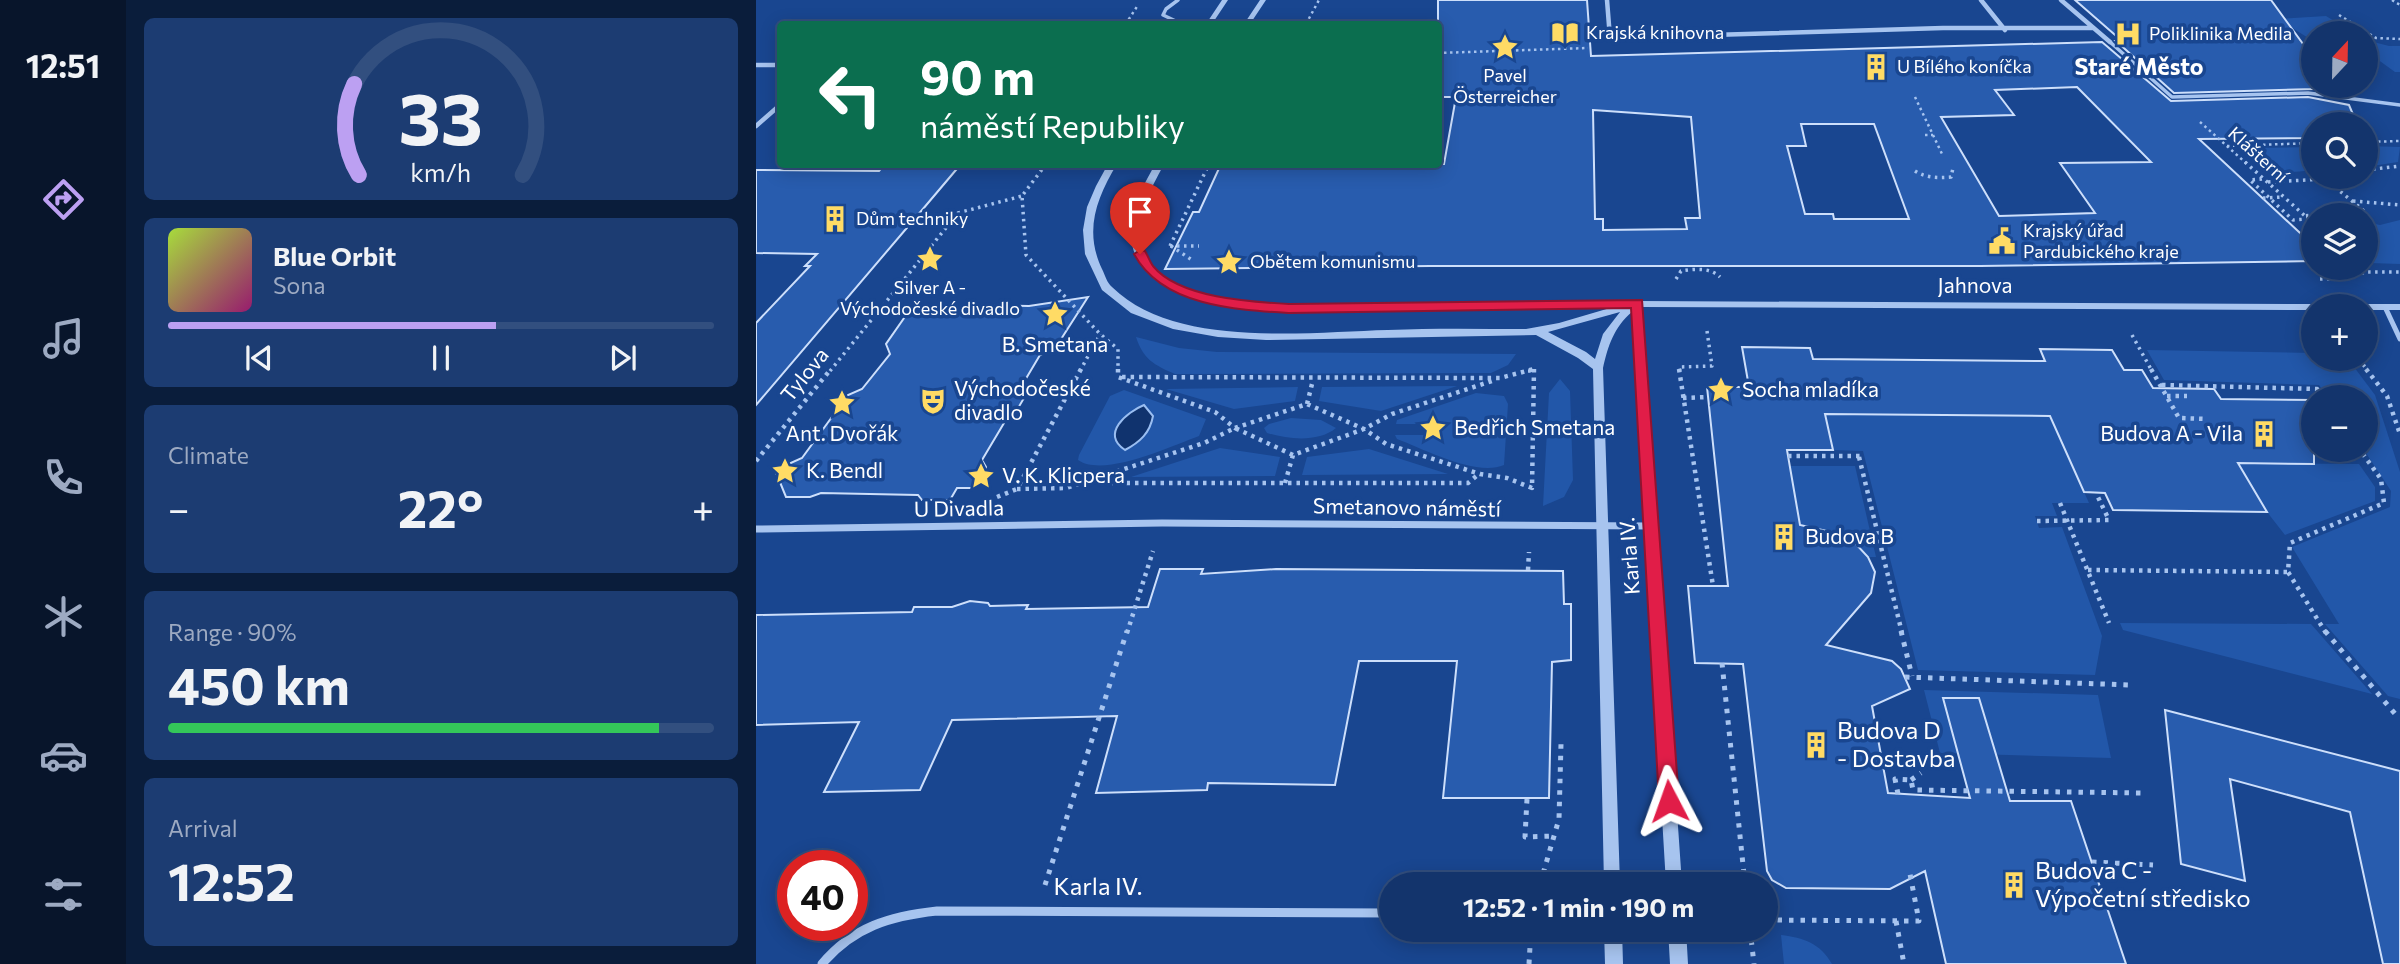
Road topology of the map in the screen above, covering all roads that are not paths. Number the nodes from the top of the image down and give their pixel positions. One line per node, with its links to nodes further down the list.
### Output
1 (1178, 0): 7 (lane)
2 (1225, 0): 8 (street)
3 (1263, 0): 9 (street)
4 (1607, 0): 11 (street)
5 (1981, 0): 11 (street)
6 (2061, 0): 10 (street)
7 (1176, 21)
8 (1211, 21)
9 (1249, 21)
10 (2093, 28): 11 (street); 12 (street)
11 (2005, 30)
12 (2110, 42): 15 (lane)
13 (756, 65): 14 (street)
14 (777, 65)
15 (2400, 105)
16 (777, 108): 17 (street)
17 (756, 126)
18 (1111, 168): 25 (street)
19 (1158, 168): 20 (street)
20 (1637, 303): 21 (street, Jahnova); 25 (street); 27 (street, Karla IV.); 30 (street, Karla IV.)
21 (2301, 307)
22 (2378, 307): 23 (street)
23 (2385, 307): 24 (street); 26 (street)
24 (2400, 307)
25 (1537, 331): 27 (street)
26 (2400, 339)
27 (1598, 368): 29 (street, Karla IV.)
28 (1161, 523): 29 (street, Smetanovo náměstí); 31 (street, U Divadla)
29 (1604, 526): 30 (street, Smetanovo náměstí); 32 (street, Karla IV.)
30 (1651, 526): 33 (street, Karla IV.)
31 (756, 529)
32 (1612, 872)
33 (1673, 872)
34 (1379, 913): 37 (street, Karla IV.)
35 (1613, 942): 38 (street)
36 (1678, 942): 39 (street)
37 (822, 964)
38 (1614, 964)
39 (1679, 964)

